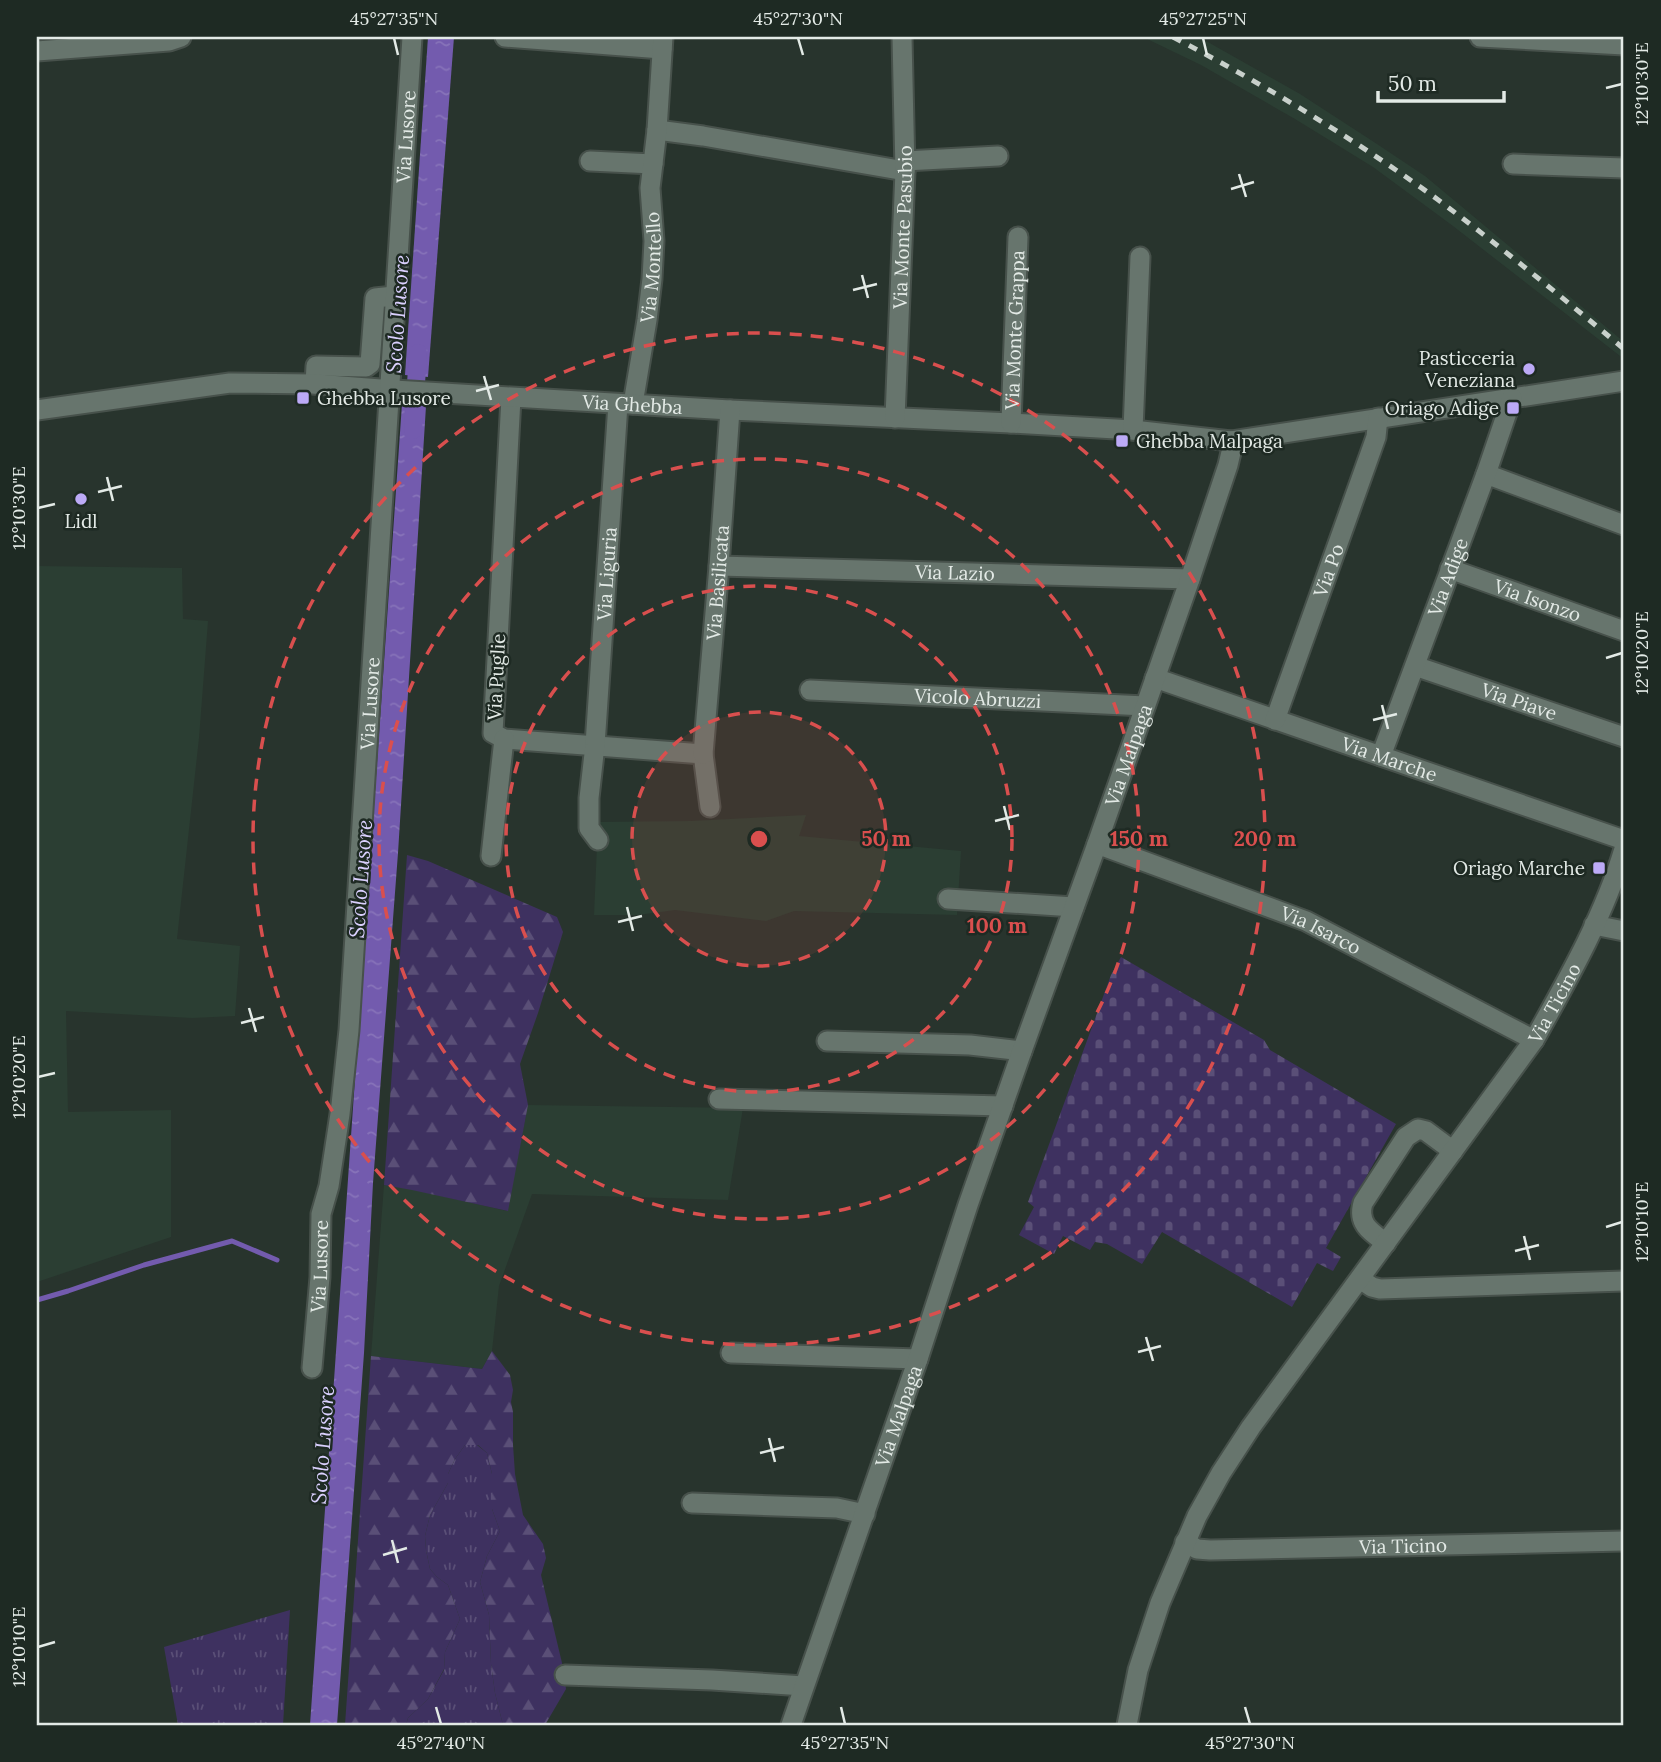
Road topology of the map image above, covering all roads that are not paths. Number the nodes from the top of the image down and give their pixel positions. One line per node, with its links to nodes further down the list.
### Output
1 (181, 37): 8 (street)
2 (412, 37): 18 (street, Via Lusore)
3 (505, 37): 6 (street)
4 (902, 37): 14 (street, Via Monte Pasubio)
5 (1480, 37): 7 (street)
6 (662, 43): 9 (street, Via Montello)
7 (1624, 45)
8 (37, 51)
9 (657, 130): 12 (street, Via Montello); 14 (street)
10 (998, 156): 14 (street)
11 (590, 161): 12 (street)
12 (653, 164): 24 (street, Via Montello)
13 (1513, 164): 15 (street)
14 (905, 166): 27 (street, Via Monte Pasubio)
15 (1624, 168)
16 (1018, 237): 29 (street, Via Monte Grappa)
17 (1140, 257): 30 (street)
18 (394, 296): 20 (street); 21 (street, Via Lusore)
19 (1624, 382): 23 (street, Via Ghebba)
20 (314, 383): 21 (street, Via Ghebba); 25 (street, Via Ghebba)
21 (392, 390): 22 (street, Via Ghebba); 70 (street, Via Lusore)
22 (512, 398): 24 (street, Via Ghebba); 44 (street, Via Puglie)
23 (1512, 398): 28 (street, Via Ghebba); 32 (street, Via Adige)
24 (625, 404): 26 (street, Via Ghebba); 45 (street, Via Liguria)
25 (37, 410)
26 (730, 411): 27 (street, Via Ghebba); 34 (street, Via Basilicata)
27 (895, 418): 29 (street, Via Ghebba)
28 (1378, 418): 31 (street, Via Ghebba); 42 (street, Via Po)
29 (1011, 423): 30 (street, Via Ghebba)
30 (1133, 430): 31 (street, Via Ghebba)
31 (1231, 441): 36 (street, Via Malpaga)
32 (1486, 474): 33 (street); 35 (street, Via Adige)
33 (1624, 525)
34 (719, 566): 36 (street, Via Lazio); 46 (street, Via Basilicata)
35 (1450, 569): 37 (street, Via Isonzo); 38 (street, Via Adige)
36 (1190, 579): 39 (street, Via Malpaga)
37 (1624, 631)
38 (1415, 666): 43 (street, Via Piave); 47 (street, Via Adige)
39 (1155, 678): 41 (street, Via Malpaga); 42 (street, Via Marche)
40 (810, 690): 41 (street, Vicolo Abruzzi)
41 (1145, 706): 51 (street, Via Malpaga)
42 (1275, 720): 47 (street, Via Marche)
43 (1624, 737)
44 (504, 739): 45 (street, Via Puglie); 53 (street)
45 (595, 745): 46 (street, Via Puglie); 49 (street, Via Liguria)
46 (703, 754): 48 (street)
47 (1381, 756): 50 (street, Via Marche)
48 (710, 807)
49 (598, 840)
50 (1624, 840)
51 (1097, 844): 56 (street, Via Malpaga); 59 (street, Via Isarco)
52 (1624, 849): 54 (street, Via Ticino)
53 (491, 856)
54 (1621, 869): 57 (street, Via Ticino)
55 (948, 899): 56 (street)
56 (1074, 907): 61 (street, Via Malpaga)
57 (1594, 925): 58 (street); 59 (street, Via Ticino)
58 (1624, 931)
59 (1534, 1040): 64 (street, Via Ticino)
60 (827, 1041): 61 (street)
61 (1022, 1051): 63 (street, Via Malpaga)
62 (719, 1099): 63 (street)
63 (1003, 1105): 69 (street, Via Malpaga)
64 (1453, 1151): 65 (street, Via Ticino); 65 (street)
65 (1386, 1243): 66 (street, Via Ticino)
66 (1360, 1279): 67 (street); 74 (street, Via Ticino)
67 (1624, 1281)
68 (731, 1353): 69 (street)
69 (918, 1360): 72 (street, Via Malpaga)
70 (312, 1368)
71 (692, 1503): 72 (street)
72 (865, 1514): 76 (street, Via Malpaga)
73 (1624, 1541): 74 (street, Via Ticino)
74 (1185, 1542): 78 (street, Via Ticino)
75 (565, 1675): 76 (street)
76 (804, 1686): 77 (street, Via Malpaga)
77 (791, 1725)
78 (1127, 1725)

